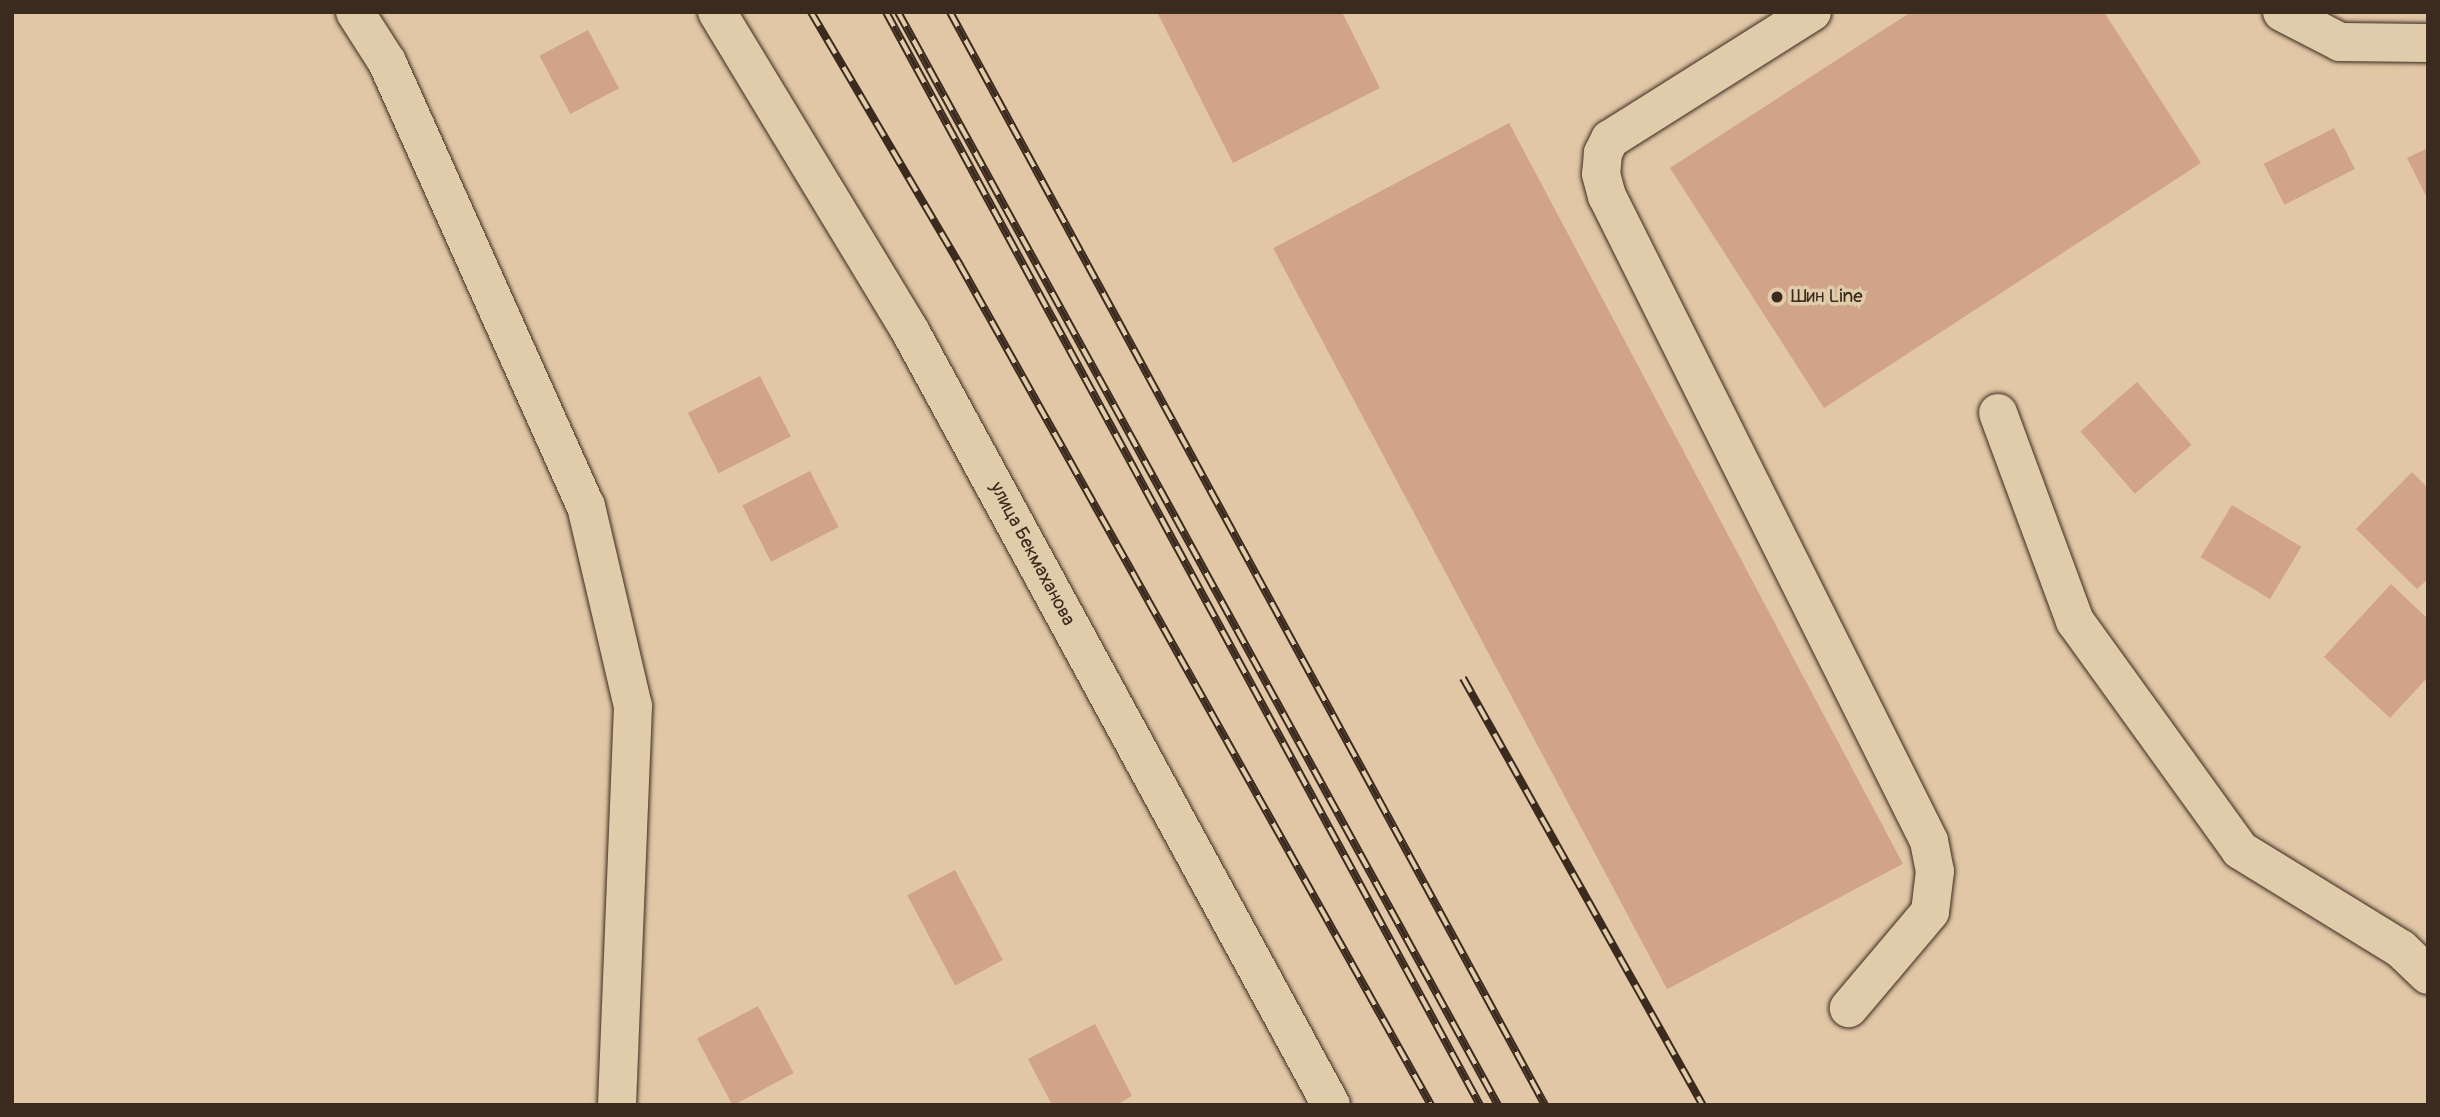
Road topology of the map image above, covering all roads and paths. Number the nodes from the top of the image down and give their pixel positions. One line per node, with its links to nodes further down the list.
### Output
1 (355, 12): 9 (street)
2 (717, 12): 10 (street, улица Бекмаханова)
3 (1812, 12): 8 (street)
4 (2282, 12): 5 (street)
5 (2428, 43)
6 (1998, 413): 7 (street)
7 (2428, 975)
8 (1849, 1008)
9 (617, 1105)
10 (1331, 1105)

